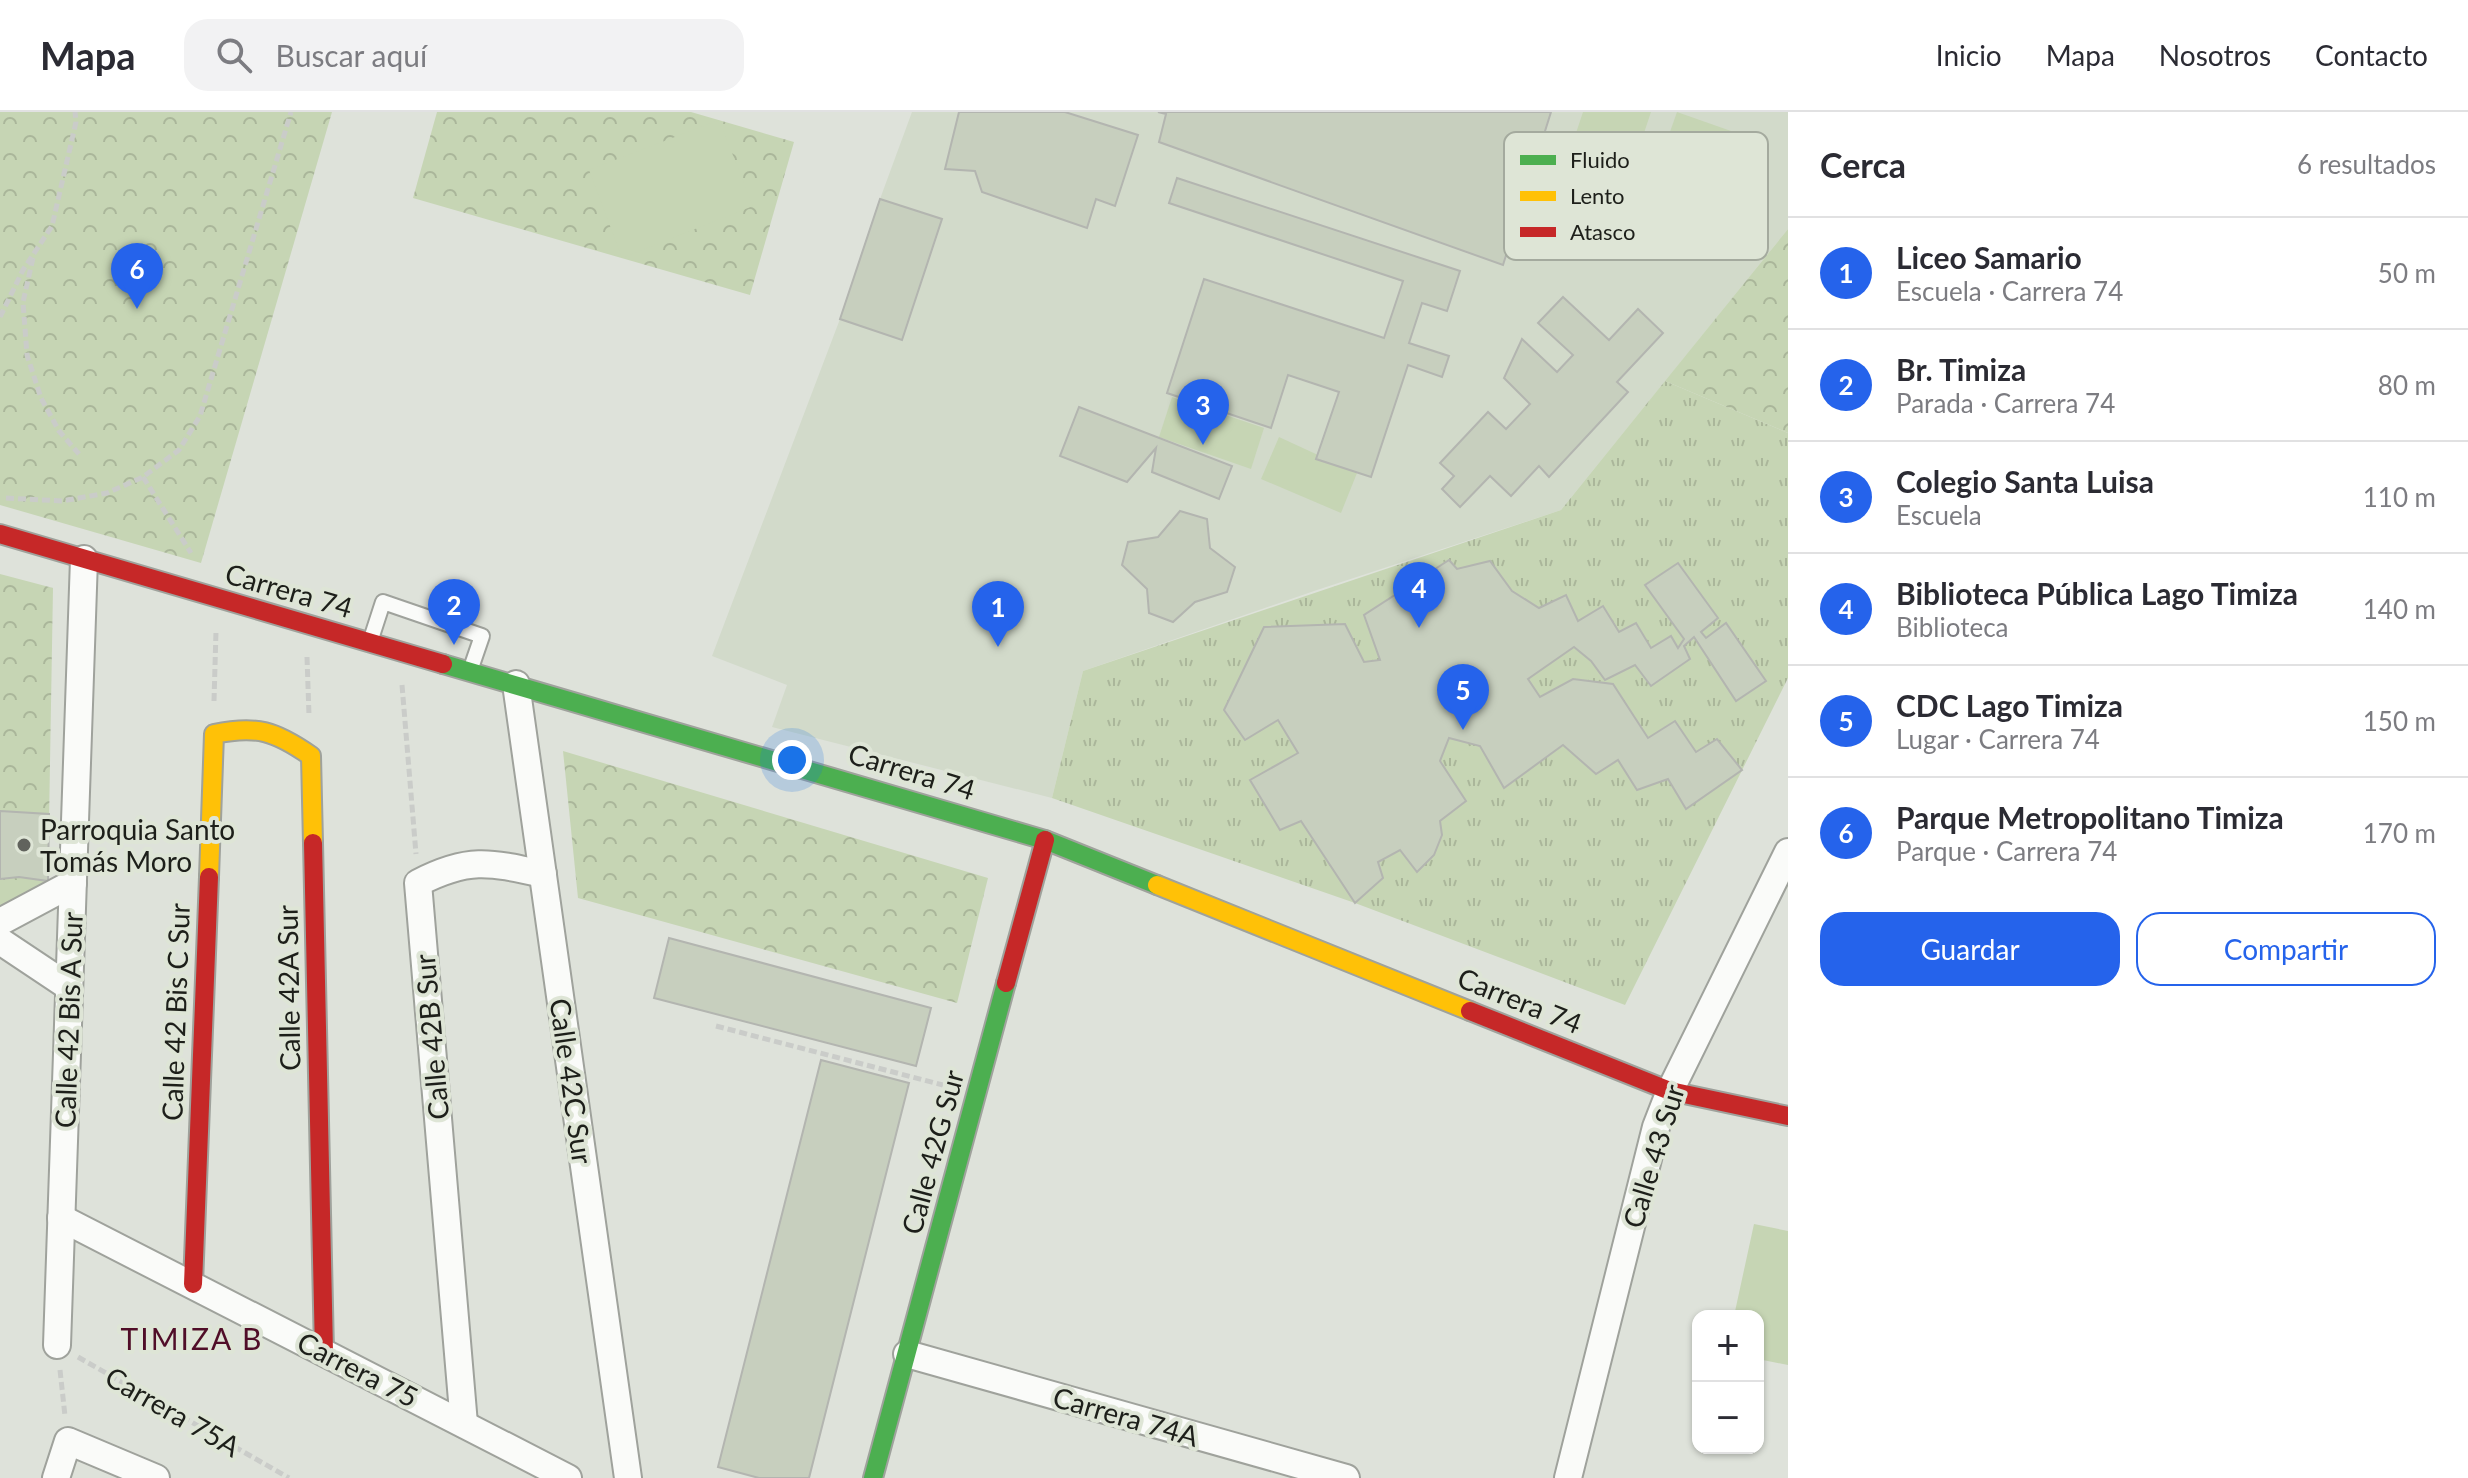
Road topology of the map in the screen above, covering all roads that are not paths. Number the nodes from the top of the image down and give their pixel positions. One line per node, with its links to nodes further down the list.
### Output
1 (0, 534): 2 (street, Carrera 74)
2 (84, 559): 3 (street, Carrera 74); 10 (street, Calle 42 Bis A Sur)
3 (370, 642): 4 (street, Carrera 74); 4 (lane)
4 (470, 671): 5 (street, Carrera 74)
5 (516, 684): 7 (street, Carrera 74); 9 (street, Calle 42C Sur)
6 (214, 734): 17 (street, Calle 42 Bis C Sur); 19 (street, Calle 42A Sur)
7 (1045, 840): 14 (street, Carrera 74); 20 (street, Calle 42G Sur)
8 (1788, 852): 14 (street, Calle 43 Sur)
9 (543, 874): 21 (street, Calle 42B Sur); 25 (street, Calle 42C Sur)
10 (73, 883): 11 (street); 13 (street, Calle 42 Bis A Sur)
11 (0, 922)
12 (0, 941): 13 (street)
13 (69, 987): 16 (street, Calle 42 Bis A Sur)
14 (1670, 1091): 15 (street, Carrera 74); 28 (street, Calle 43 Sur)
15 (1788, 1116)
16 (61, 1218): 17 (street, Carrera 75); 18 (street, Calle 42 Bis A Sur)
17 (193, 1284): 19 (street, Carrera 75)
18 (57, 1345)
19 (324, 1352): 21 (street, Carrera 75)
20 (907, 1354): 26 (street, Calle 42G Sur); 27 (street, Carrera 74A)
21 (464, 1424): 24 (street, Carrera 75)
22 (56, 1478): 23 (street)
23 (156, 1478)
24 (568, 1478)
25 (628, 1478)
26 (873, 1478)
27 (1346, 1478)
28 (1568, 1478)

